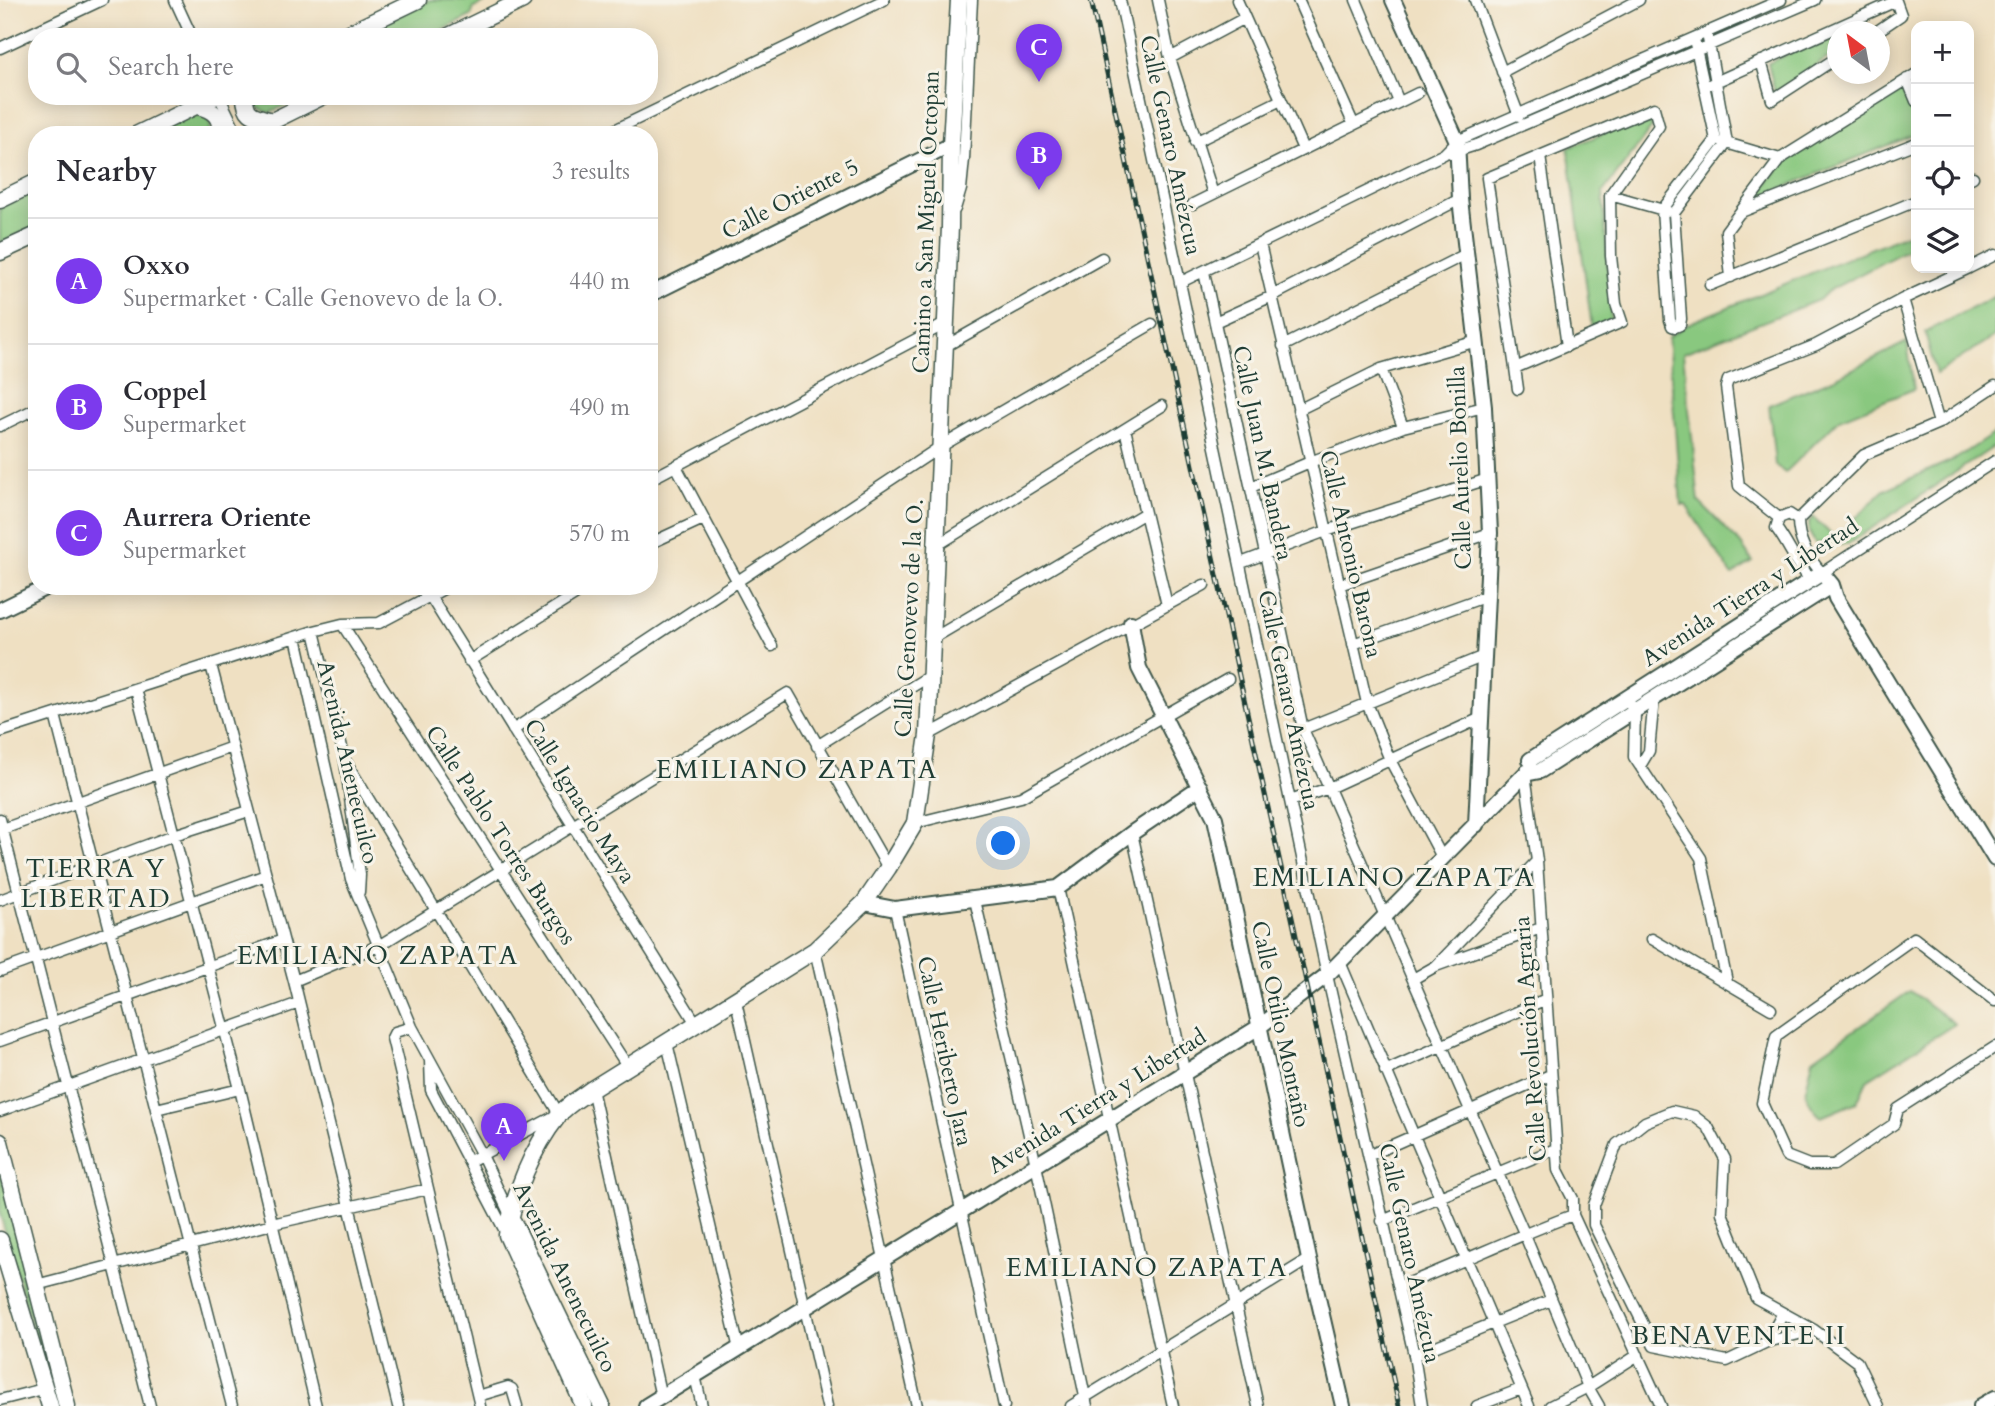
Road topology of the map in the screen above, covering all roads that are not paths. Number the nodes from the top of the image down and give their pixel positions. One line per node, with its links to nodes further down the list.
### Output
1 (102, 0): 23 (street)
2 (175, 0): 24 (street)
3 (418, 0): 25 (main road)
4 (507, 0): 22 (main road)
5 (523, 0): 22 (main road)
6 (884, 0): 54 (street)
7 (959, 0): 58 (main road, Camino a San Miguel Octopan)
8 (972, 0): 74 (street)
9 (1120, 0): 85 (street, Calle Genaro Amézcua)
10 (1157, 0): 34 (street)
11 (1237, 0): 19 (street)
12 (1298, 0): 49 (street)
13 (1356, 0): 42 (street)
14 (1393, 0): 60 (street)
15 (1475, 0): 37 (street)
16 (1639, 0): 37 (street)
17 (1781, 0): 28 (street)
18 (1815, 0): 31 (street)
19 (1245, 18): 34 (street); 41 (street)
20 (1851, 21): 21 (street)
21 (1890, 22)
22 (473, 24): 26 (main road)
23 (42, 28)
24 (188, 28)
25 (360, 28)
26 (465, 28)
27 (1827, 32): 35 (street)
28 (1707, 33): 30 (street); 31 (street)
29 (28, 35): 32 (street)
30 (1694, 39): 33 (street); 47 (street)
31 (1709, 46): 33 (street); 39 (street)
32 (0, 48)
33 (1696, 51): 39 (street); 60 (street)
34 (1170, 58): 56 (street)
35 (1761, 61): 36 (street); 39 (street)
36 (1827, 64)
37 (1502, 72): 47 (street)
38 (1911, 78): 63 (street)
39 (1709, 84): 55 (street); 57 (street)
40 (1418, 93): 42 (street)
41 (1281, 100): 56 (street); 61 (street)
42 (1399, 102): 49 (street)
43 (223, 105): 52 (street)
44 (246, 105): 48 (main road)
45 (305, 105): 48 (main road)
46 (197, 106): 50 (main road); 51 (main road)
47 (1519, 116): 60 (street)
48 (273, 121): 53 (main road)
49 (1353, 123): 61 (street)
50 (155, 126)
51 (220, 126)
52 (233, 126)
53 (263, 126)
54 (623, 126)
55 (1716, 139): 57 (street); 71 (street)
56 (1195, 142): 65 (street)
57 (1727, 143): 63 (street); 72 (street)
58 (951, 145): 74 (main road, Camino a San Miguel Octopan); 87 (street, Calle Oriente 5)
59 (1911, 145): 73 (street)
60 (1458, 147): 67 (street, Calle Aurelio Bonilla); 76 (street)
61 (1303, 149): 65 (street)
62 (1541, 156): 66 (street); 95 (street); 97 (street)
63 (1780, 159): 73 (street)
64 (28, 187): 68 (main road)
65 (1213, 194): 70 (street)
66 (1610, 195): 71 (street); 95 (street)
67 (1460, 199): 78 (street, Calle Aurelio Bonilla); 88 (street)
68 (0, 200)
69 (1911, 203): 84 (street)
70 (1193, 204)
71 (1662, 210): 72 (street); 72 (street)
72 (1674, 213)
73 (1740, 213): 84 (street)
74 (950, 227): 91 (main road, Camino a San Miguel Octopan)
75 (28, 239): 77 (main road)
76 (1260, 244): 82 (street); 88 (street, Calle Antonio Barona)
77 (0, 252)
78 (1466, 254): 93 (street, Calle Aurelio Bonilla); 94 (street)
79 (1995, 255): 81 (street)
80 (1102, 258): 96 (street)
81 (1974, 266)
82 (1204, 272): 85 (street); 90 (street, Calle Juan M. Bandera)
83 (1958, 273): 89 (street)
84 (1731, 277): 86 (street)
85 (1181, 282): 127 (street, Calle Genaro Amézcua)
86 (1710, 285)
87 (658, 291)
88 (1272, 296): 90 (street); 94 (street, Calle Antonio Barona)
89 (1903, 299): 105 (street); 117 (street)
90 (1215, 322): 115 (street, Calle Juan M. Bandera)
91 (945, 324): 96 (main road, Camino a San Miguel Octopan); 112 (street)
92 (1152, 324): 109 (street)
93 (1477, 341): 98 (street); 102 (street, Calle Aurelio Bonilla)
94 (1283, 346): 103 (street, Calle Antonio Barona)
95 (1567, 346): 97 (street)
96 (944, 347): 109 (main road, Camino a San Miguel Octopan)
97 (1515, 368): 100 (street)
98 (1381, 369): 103 (street); 107 (street)
99 (1995, 386): 105 (street)
100 (1518, 389)
101 (1162, 406): 108 (street)
102 (1484, 407): 107 (street); 114 (street, Calle Aurelio Bonilla)
103 (1298, 410): 111 (street, Calle Antonio Barona)
104 (28, 412): 106 (street)
105 (1939, 423): 119 (street)
106 (0, 426)
107 (1403, 427): 111 (street)
108 (1125, 429): 116 (street); 125 (street)
109 (940, 447): 125 (main road, Calle Genovevo de la O.); 129 (street)
110 (1995, 461): 128 (street, Avenida Tierra y Libertad)
111 (1310, 462): 115 (street); 120 (street, Calle Antonio Barona)
112 (676, 466): 113 (street); 118 (street)
113 (658, 475)
114 (1488, 479): 120 (street); 122 (street, Calle Aurelio Bonilla)
115 (1251, 487): 126 (street, Calle Juan M. Bandera)
116 (1145, 513): 137 (street); 144 (street)
117 (1779, 518): 119 (street); 123 (street)
118 (703, 519): 124 (street); 129 (street)
119 (1798, 520): 121 (street)
120 (1326, 531): 126 (street); 131 (street, Calle Antonio Barona)
121 (1798, 531): 123 (street); 128 (street)
122 (1490, 533): 131 (street); 136 (street, Calle Aurelio Bonilla)
123 (1783, 537): 128 (street)
124 (658, 540)
125 (936, 546): 144 (main road, Calle Genovevo de la O.)
126 (1265, 554): 127 (street); 160 (street, Calle Juan M. Bandera)
127 (1241, 563): 174 (street, Calle Genaro Amézcua)
128 (1817, 576): 132 (street); 143 (street, Avenida Tierra y Libertad)
129 (737, 581): 146 (street); 161 (street)
130 (1204, 585): 137 (street)
131 (1339, 585): 145 (street, Calle Antonio Barona)
132 (1830, 592): 143 (street); 186 (street)
133 (31, 595): 138 (street)
134 (575, 595): 148 (street)
135 (430, 596): 140 (street); 148 (street, Calle Ignacio Maya)
136 (1487, 596): 145 (street); 147 (street, Calle Aurelio Bonilla)
137 (1167, 606): 139 (street)
138 (0, 610)
139 (1131, 623): 157 (street, Calle Otilio Montaño); 163 (street)
140 (342, 624): 141 (street); 190 (street, Calle Pablo Torres Burgos)
141 (314, 631): 142 (street); 166 (street, Avenida Anenecuilco)
142 (296, 637): 149 (street); 194 (street, Avenida Anenecuilco)
143 (1735, 637): 152 (street)
144 (932, 639): 150 (main road, Calle Genovevo de la O.)
145 (1353, 644): 155 (street, Calle Antonio Barona)
146 (772, 646)
147 (1484, 656): 155 (street); 159 (street, Calle Aurelio Bonilla)
148 (469, 661): 161 (street, Calle Ignacio Maya)
149 (211, 665): 153 (street); 165 (street)
150 (930, 675): 163 (main road, Calle Genovevo de la O.); 164 (street)
151 (1228, 678): 157 (street)
152 (1670, 678): 154 (street); 156 (street, Avenida Tierra y Libertad)
153 (136, 689): 158 (street); 170 (street)
154 (1654, 698): 156 (street); 168 (street)
155 (1367, 703): 160 (street); 167 (street, Calle Antonio Barona)
156 (1631, 704): 168 (street); 169 (street)
157 (1163, 713): 171 (street, Calle Otilio Montaño); 179 (street)
158 (55, 715): 162 (street); 175 (street)
159 (1481, 718): 167 (street); 180 (street, Calle Aurelio Bonilla)
160 (1303, 729): 172 (street, Calle Juan M. Bandera)
161 (513, 730): 181 (street, Calle Ignacio Maya)
162 (0, 732)
163 (928, 735): 179 (main road, Calle Genovevo de la O.)
164 (817, 746): 181 (street); 189 (street)
165 (232, 747): 170 (street); 177 (street)
166 (345, 760): 173 (street); 176 (street, Avenida Anenecuilco)
167 (1390, 760): 172 (street); 185 (street, Calle Antonio Barona)
168 (1640, 766): 216 (street)
169 (1528, 767): 180 (street, Avenida Tierra y Libertad); 187 (street, Calle Revolución Agraria)
170 (158, 773): 175 (street); 184 (street)
171 (1200, 787): 183 (street); 226 (street, Calle Otilio Montaño)
172 (1329, 788): 174 (street); 201 (street, Calle Juan M. Bandera)
173 (370, 800): 176 (street); 200 (street)
174 (1290, 801): 213 (street, Calle Genaro Amézcua)
175 (77, 802): 182 (street); 188 (street)
176 (353, 808): 194 (street, Avenida Anenecuilco)
177 (249, 811): 184 (street); 191 (street)
178 (0, 818): 182 (street)
179 (915, 822): 189 (main road, Calle Genovevo de la O.)
180 (1476, 825): 185 (street, Avenida Tierra y Libertad)
181 (573, 827): 190 (street); 224 (street, Calle Ignacio Maya)
182 (1, 830): 193 (street)
183 (1132, 834): 192 (street); 236 (street)
184 (173, 835): 188 (street); 197 (street)
185 (1443, 859): 201 (street, Avenida Tierra y Libertad)
186 (1995, 859)
187 (1537, 861): 202 (street, Calle Revolución Agraria); 210 (street)
188 (94, 866): 193 (street); 203 (street)
189 (888, 868): 198 (main road, Calle Genovevo de la O.)
190 (502, 871): 200 (street); 234 (street, Calle Pablo Torres Burgos)
191 (266, 875): 197 (street); 205 (street)
192 (1058, 888): 196 (street); 245 (street)
193 (19, 894): 195 (street); 208 (street)
194 (359, 896): 206 (street, Avenida Anenecuilco)
195 (0, 900)
196 (975, 900): 199 (street); 252 (street)
197 (190, 901): 203 (street); 211 (street)
198 (864, 903): 199 (street); 207 (main road, Calle Genovevo de la O.)
199 (895, 909): 257 (street, Calle Heriberto Jara)
200 (438, 911): 206 (street); 244 (street)
201 (1385, 916): 209 (street, Avenida Tierra y Libertad); 214 (street, Calle Juan M. Bandera)
202 (1541, 928): 210 (street); 218 (street, Calle Revolución Agraria)
203 (110, 931): 208 (street); 217 (street)
204 (1652, 939): 216 (street)
205 (283, 940): 211 (street); 215 (street)
206 (380, 945): 215 (street); 225 (street, Avenida Anenecuilco)
207 (815, 950): 219 (main road, Calle Genovevo de la O.); 266 (street)
208 (36, 959): 212 (street); 223 (street)
209 (1340, 962): 213 (street, Avenida Tierra y Libertad); 235 (street)
210 (1436, 965): 214 (street)
211 (207, 967): 217 (street); 227 (street)
212 (0, 971)
213 (1327, 975): 226 (street, Avenida Tierra y Libertad); 250 (street, Calle Genaro Amézcua)
214 (1413, 979): 231 (street, Calle Juan M. Bandera)
215 (294, 981): 221 (street)
216 (1727, 982): 222 (street)
217 (127, 996): 223 (street); 233 (street)
218 (1546, 999): 231 (street); 237 (street, Calle Revolución Agraria)
219 (736, 1001): 224 (main road, Calle Genovevo de la O.); 274 (street)
220 (1995, 1001): 230 (street)
221 (299, 1003): 227 (street); 256 (street)
222 (1771, 1009)
223 (52, 1023): 228 (street); 238 (street)
224 (697, 1025): 229 (main road, Calle Genovevo de la O.)
225 (412, 1027): 232 (street, Avenida Anenecuilco); 254 (street)
226 (1259, 1027): 236 (street, Avenida Tierra y Libertad); 267 (street, Calle Otilio Montaño)
227 (223, 1031): 233 (street); 239 (street)
228 (0, 1041)
229 (667, 1043): 234 (main road, Calle Genovevo de la O.); 279 (street)
230 (1995, 1046)
231 (1442, 1047): 235 (street); 243 (street, Calle Juan M. Bandera)
232 (430, 1056): 249 (street, Avenida Anenecuilco); 251 (street, Avenida Anenecuilco)
233 (143, 1059): 238 (street); 241 (street)
234 (628, 1067): 240 (main road, Calle Genovevo de la O.)
235 (1385, 1071): 246 (street)
236 (1185, 1073): 245 (street, Avenida Tierra y Libertad); 273 (street)
237 (1550, 1075): 243 (street); 248 (street, Calle Revolución Agraria)
238 (69, 1087): 242 (street); 269 (street)
239 (240, 1089): 241 (street); 261 (street)
240 (592, 1089): 244 (main road, Calle Genovevo de la O.); 287 (street)
241 (156, 1109): 265 (street)
242 (0, 1111)
243 (1469, 1111): 246 (street); 253 (street, Calle Juan M. Bandera)
244 (559, 1114): 249 (street, Calle Genovevo de la O.); 258 (main road, Calle Genovevo de la O.)
245 (1110, 1119): 252 (street, Avenida Tierra y Libertad); 280 (street)
246 (1413, 1135): 250 (street); 255 (street)
247 (0, 1142): 270 (main road)
248 (1556, 1149): 253 (street); 259 (street, Calle Revolución Agraria)
249 (482, 1155): 251 (street, Calle Genovevo de la O.); 258 (street, Avenida Anenecuilco)
250 (1370, 1156): 260 (street, Calle Genaro Amézcua)
251 (470, 1161): 263 (street, Avenida Anenecuilco)
252 (1036, 1165): 257 (street, Avenida Tierra y Libertad); 291 (street)
253 (1497, 1174): 255 (street); 262 (street, Calle Juan M. Bandera)
254 (428, 1189): 256 (street); 290 (street)
255 (1440, 1198): 260 (street); 268 (street)
256 (349, 1207): 261 (street); 297 (street)
257 (960, 1212): 266 (street, Avenida Tierra y Libertad); 305 (street, Calle Heriberto Jara)
258 (510, 1215): 263 (main road, Calle Genovevo de la O.); 300 (main road, Avenida Anenecuilco)
259 (1573, 1215): 262 (street); 281 (street, Calle Revolución Agraria)
260 (1382, 1222): 271 (street, Calle Genaro Amézcua)
261 (272, 1224): 265 (street); 296 (street)
262 (1524, 1233): 268 (street); 272 (street, Calle Juan M. Bandera)
263 (507, 1235): 299 (main road, Avenida Anenecuilco)
264 (0, 1240): 284 (main road)
265 (191, 1245): 269 (street); 295 (street)
266 (886, 1258): 274 (street, Avenida Tierra y Libertad); 304 (street)
267 (1309, 1259): 273 (street); 309 (street, Calle Otilio Montaño)
268 (1466, 1261): 271 (street); 276 (street)
269 (114, 1266): 270 (street); 294 (street)
270 (36, 1285): 284 (main road)
271 (1399, 1287): 282 (street, Calle Genaro Amézcua)
272 (1551, 1300): 276 (street); 286 (street, Calle Juan M. Bandera)
273 (1234, 1305): 280 (street); 308 (street)
274 (806, 1307): 279 (street, Avenida Tierra y Libertad); 303 (street)
275 (1783, 1313): 277 (street); 278 (street); 278 (street)
276 (1492, 1323): 282 (street); 285 (street)
277 (1814, 1330): 278 (street); 316 (street)
278 (1767, 1342)
279 (739, 1349): 283 (street, Avenida Tierra y Libertad)
280 (1161, 1351): 291 (street); 307 (street)
281 (1638, 1355): 286 (street); 315 (street, Calle Revolución Agraria)
282 (1414, 1356): 310 (street, Calle Genaro Amézcua)
283 (695, 1376): 287 (street, Avenida Tierra y Libertad); 302 (street)
284 (53, 1386): 289 (street); 292 (main road); 293 (main road)
285 (1521, 1389): 311 (street); 312 (street)
286 (1590, 1390): 313 (street); 314 (street, Calle Juan M. Bandera)
287 (661, 1397): 301 (street, Avenida Tierra y Libertad)
288 (1995, 1398): 317 (street)
289 (0, 1400)
290 (479, 1401): 298 (street)
291 (1086, 1401): 306 (street)
292 (50, 1406)
293 (67, 1406)
294 (150, 1406)
295 (232, 1406)
296 (316, 1406)
297 (398, 1406)
298 (517, 1406)
299 (584, 1406)
300 (602, 1406)
301 (646, 1406)
302 (702, 1406)
303 (827, 1406)
304 (917, 1406)
305 (1004, 1406)
306 (1071, 1406)
307 (1173, 1406)
308 (1258, 1406)
309 (1343, 1406)
310 (1422, 1406)
311 (1477, 1406)
312 (1529, 1406)
313 (1550, 1406)
314 (1597, 1406)
315 (1661, 1406)
316 (1878, 1406)
317 (1981, 1406)

